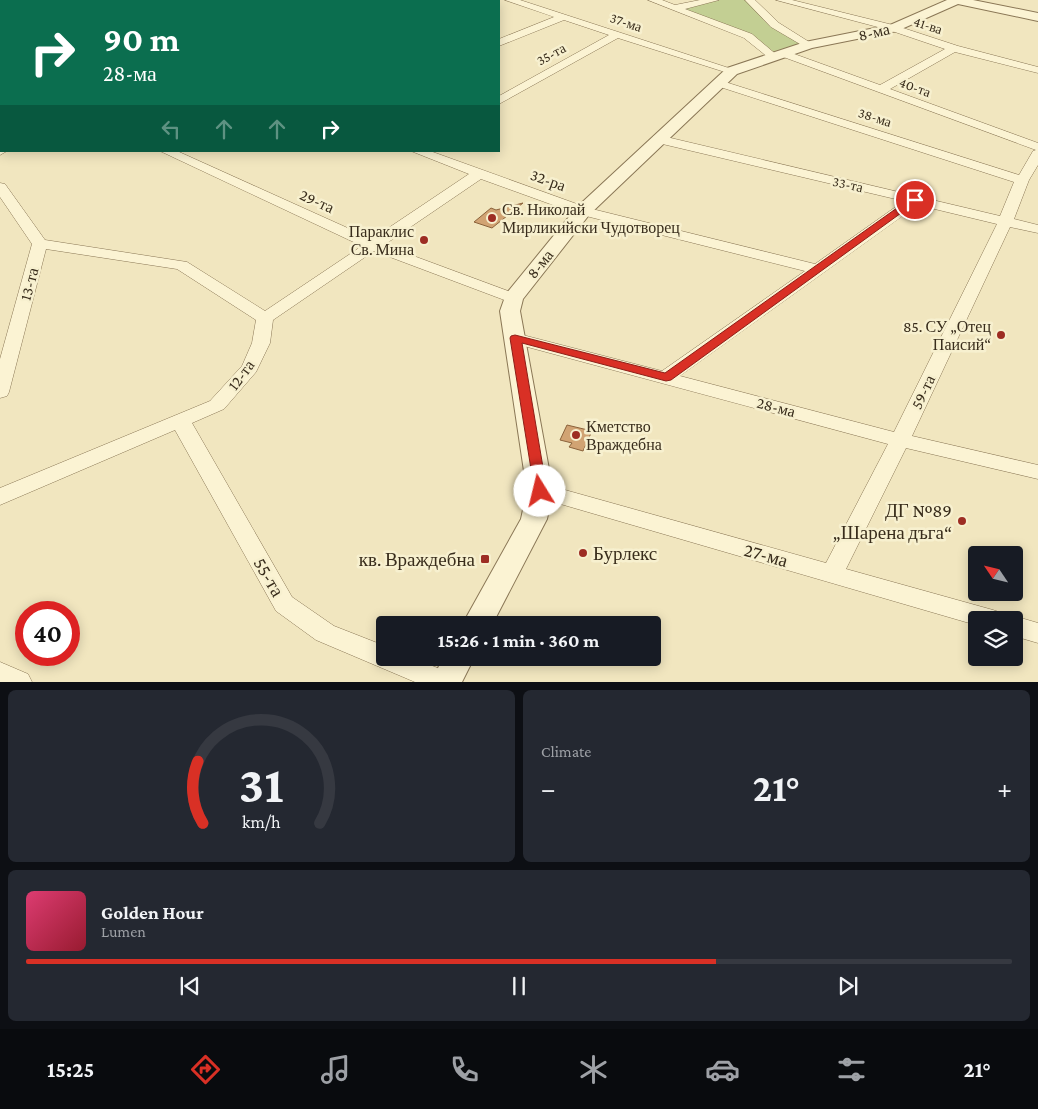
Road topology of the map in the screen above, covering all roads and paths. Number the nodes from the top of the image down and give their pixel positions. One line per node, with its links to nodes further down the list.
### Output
1 (510, 0): 8 (street, 37-ма)
2 (653, 0): 7 (street, 40-та)
3 (714, 0): 7 (street)
4 (750, 0): 10 (street)
5 (781, 0): 11 (street, 41-ва)
6 (957, 0): 9 (street); 11 (street, 8-ма)
7 (675, 8): 12 (street, 40-та)
8 (564, 17): 13 (street, 37-ма); 14 (street)
9 (1038, 17)
10 (766, 27): 12 (street); 15 (street)
11 (892, 28): 15 (street, 8-ма); 16 (street, 41-ва)
12 (739, 33): 17 (street, 40-та)
13 (618, 34): 19 (street, 37-ма); 21 (street, 35-та)
14 (500, 43)
15 (810, 45): 17 (street, 8-ма)
16 (954, 48): 18 (street, 41-ва); 20 (street)
17 (778, 55): 19 (street, 8-ма); 20 (street, 40-та)
18 (1038, 70)
19 (725, 77): 22 (street, 8-ма); 28 (street, 38-ма)
20 (880, 90): 23 (street, 40-та)
21 (500, 100)
22 (658, 139): 30 (street, 33-та); 31 (street, 8-ма)
23 (1038, 147)
24 (168, 152): 35 (street, 29-та)
25 (420, 152): 27 (street, 32-ра)
26 (1038, 154): 28 (street, 59-та)
27 (479, 174): 31 (street, 32-ра); 35 (street)
28 (1022, 180): 32 (street, 59-та)
29 (1, 192): 34 (street)
30 (915, 200): 32 (street, 33-та); 36 (street)
31 (583, 211): 36 (street, 32-ра); 37 (street, 8-ма)
32 (1005, 222): 33 (street, 33-та); 43 (street, 59-та)
33 (1038, 230)
34 (40, 244): 38 (street); 41 (street, 13-та)
35 (374, 246): 37 (street, 29-та); 38 (street)
36 (816, 269): 40 (street)
37 (513, 298): 39 (street)
38 (265, 318): 42 (street, 12-та)
39 (515, 338): 40 (street, 28-ма); 45 (street)
40 (666, 377): 43 (street, 28-ма)
41 (0, 392)
42 (184, 428): 46 (street); 55 (street, 55-та)
43 (900, 440): 44 (street, 28-ма); 47 (street, 59-та)
44 (1038, 472)
45 (540, 491): 47 (street, 27-ма); 49 (street)
46 (0, 497)
47 (832, 574): 48 (street, 27-ма)
48 (968, 613)
49 (481, 616)
50 (1023, 629): 51 (street)
51 (1038, 633)
52 (454, 666): 55 (street)
53 (0, 673): 54 (street)
54 (19, 682)
55 (445, 682)

